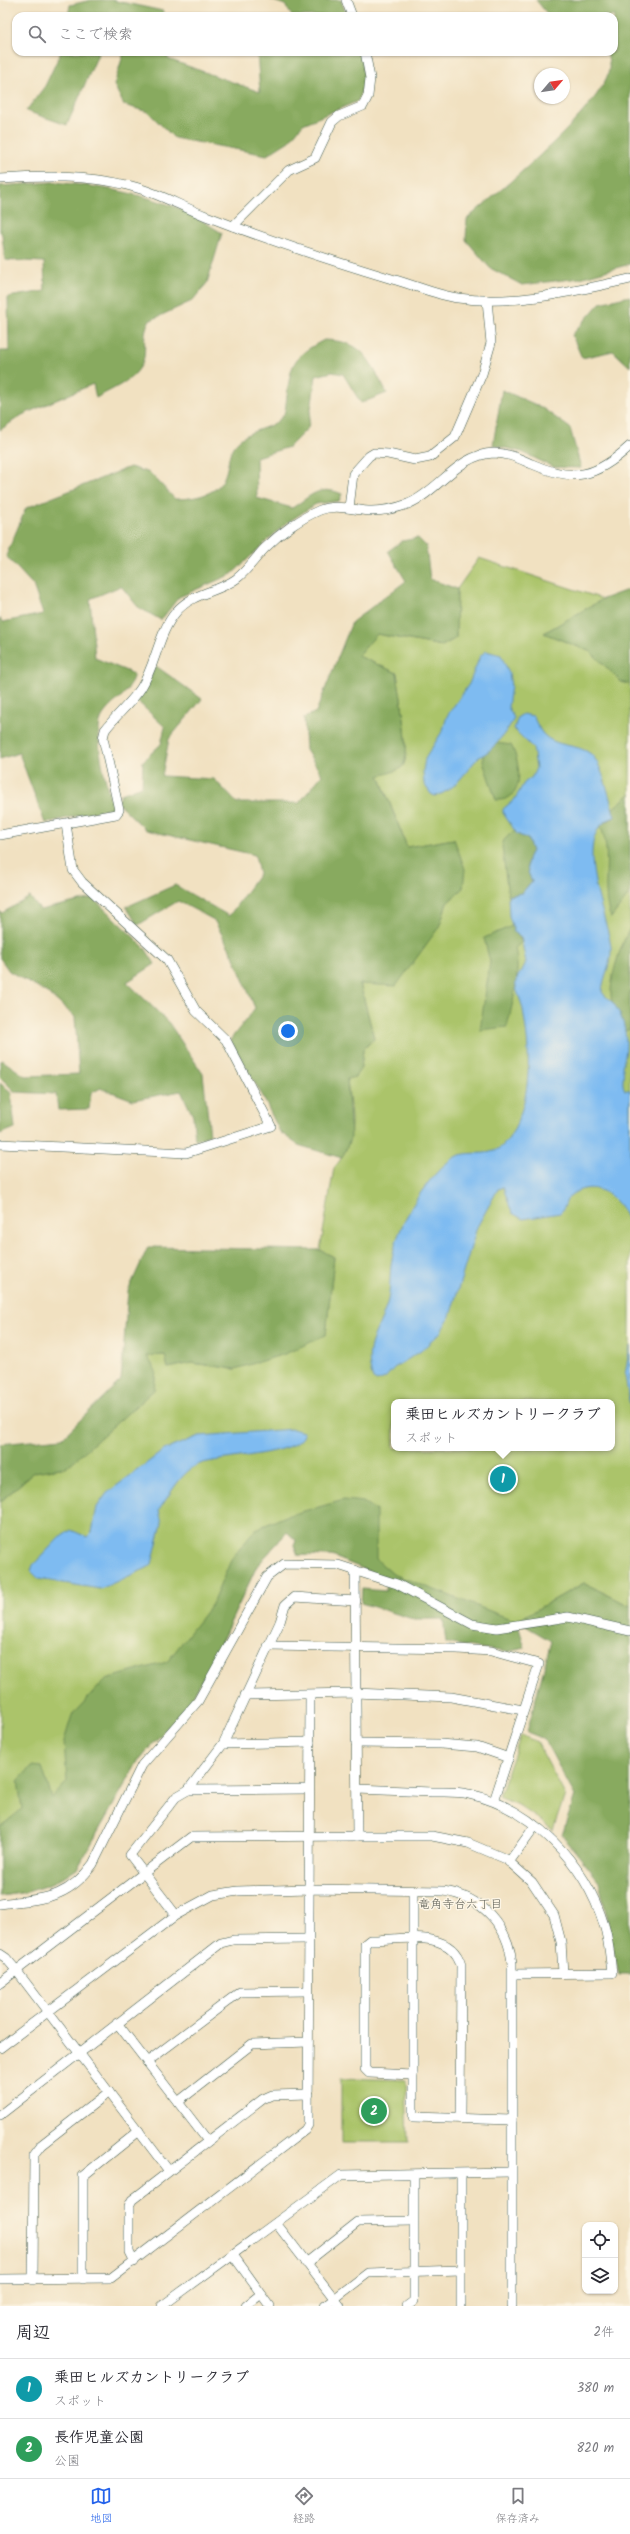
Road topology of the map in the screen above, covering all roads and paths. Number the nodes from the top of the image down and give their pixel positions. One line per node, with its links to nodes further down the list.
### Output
1 (346, 0): 2 (street)
2 (350, 12)
3 (366, 56): 5 (street)
4 (0, 179): 5 (street)
5 (233, 226): 7 (street)
6 (630, 279): 7 (street)
7 (487, 300): 9 (street)
8 (630, 446): 9 (street)
9 (349, 508): 10 (street)
10 (66, 824): 11 (street); 12 (street)
11 (0, 835)
12 (0, 1144)
13 (355, 1570): 14 (street); 15 (street); 37 (street)
14 (356, 1600): 16 (street); 17 (street)
15 (630, 1631)
16 (268, 1646): 17 (street); 19 (street)
17 (355, 1647): 18 (street); 21 (street)
18 (355, 1693): 20 (street); 21 (street); 23 (street)
19 (245, 1695): 20 (street); 24 (street)
20 (310, 1695): 22 (street)
21 (523, 1710): 25 (street)
22 (310, 1742): 24 (street); 26 (street)
23 (356, 1743): 25 (street); 27 (street)
24 (223, 1744): 28 (street)
25 (509, 1758): 29 (street)
26 (309, 1789): 28 (street); 32 (street)
27 (357, 1789): 29 (street); 31 (street)
28 (188, 1790): 34 (street)
29 (494, 1801): 30 (street)
30 (535, 1826): 33 (street); 43 (street)
31 (357, 1836): 32 (street); 33 (street)
32 (309, 1837): 34 (street); 35 (street)
33 (509, 1862): 43 (street)
34 (144, 1873): 38 (street); 42 (street)
35 (308, 1889): 36 (street); 38 (street); 39 (street)
36 (413, 1891): 40 (street); 44 (street)
37 (0, 1904)
38 (176, 1915): 47 (street)
39 (308, 1939): 46 (street); 48 (street)
40 (413, 1939): 53 (street); 53 (street); 58 (street)
41 (0, 1954): 42 (street)
42 (16, 1970): 45 (street); 47 (street)
43 (563, 1973): 44 (street)
44 (513, 1974): 59 (street)
45 (0, 1983)
46 (308, 1992): 49 (street); 52 (street)
47 (49, 2014): 50 (street); 51 (street)
48 (117, 2023): 51 (street); 52 (street)
49 (308, 2042): 55 (street); 56 (street)
50 (0, 2048)
51 (80, 2053): 54 (street); 57 (street)
52 (147, 2062): 56 (street)
53 (413, 2075): 58 (street)
54 (110, 2092): 60 (street); 75 (street)
55 (309, 2094): 61 (street); 69 (street)
56 (178, 2102): 61 (street)
57 (0, 2115)
58 (460, 2118): 59 (street)
59 (512, 2120): 63 (street)
60 (139, 2131): 62 (street); 74 (street)
61 (208, 2141): 62 (street)
62 (169, 2170): 69 (street)
63 (511, 2172): 64 (street); 84 (street)
64 (460, 2174): 65 (street); 72 (street)
65 (414, 2175): 66 (street); 67 (street)
66 (414, 2221): 70 (street); 71 (street)
67 (276, 2223): 68 (street); 70 (street)
68 (233, 2255): 76 (street); 78 (street)
69 (134, 2262): 74 (street)
70 (306, 2263): 77 (street)
71 (412, 2270): 72 (street); 77 (street); 82 (street)
72 (460, 2270): 83 (street)
73 (0, 2279): 75 (street)
74 (82, 2279): 75 (street)
75 (34, 2280)
76 (261, 2294): 79 (street); 80 (street)
77 (337, 2302): 81 (street)
78 (162, 2306)
79 (246, 2306)
80 (270, 2306)
81 (325, 2306)
82 (407, 2306)
83 (461, 2306)
84 (512, 2306)

